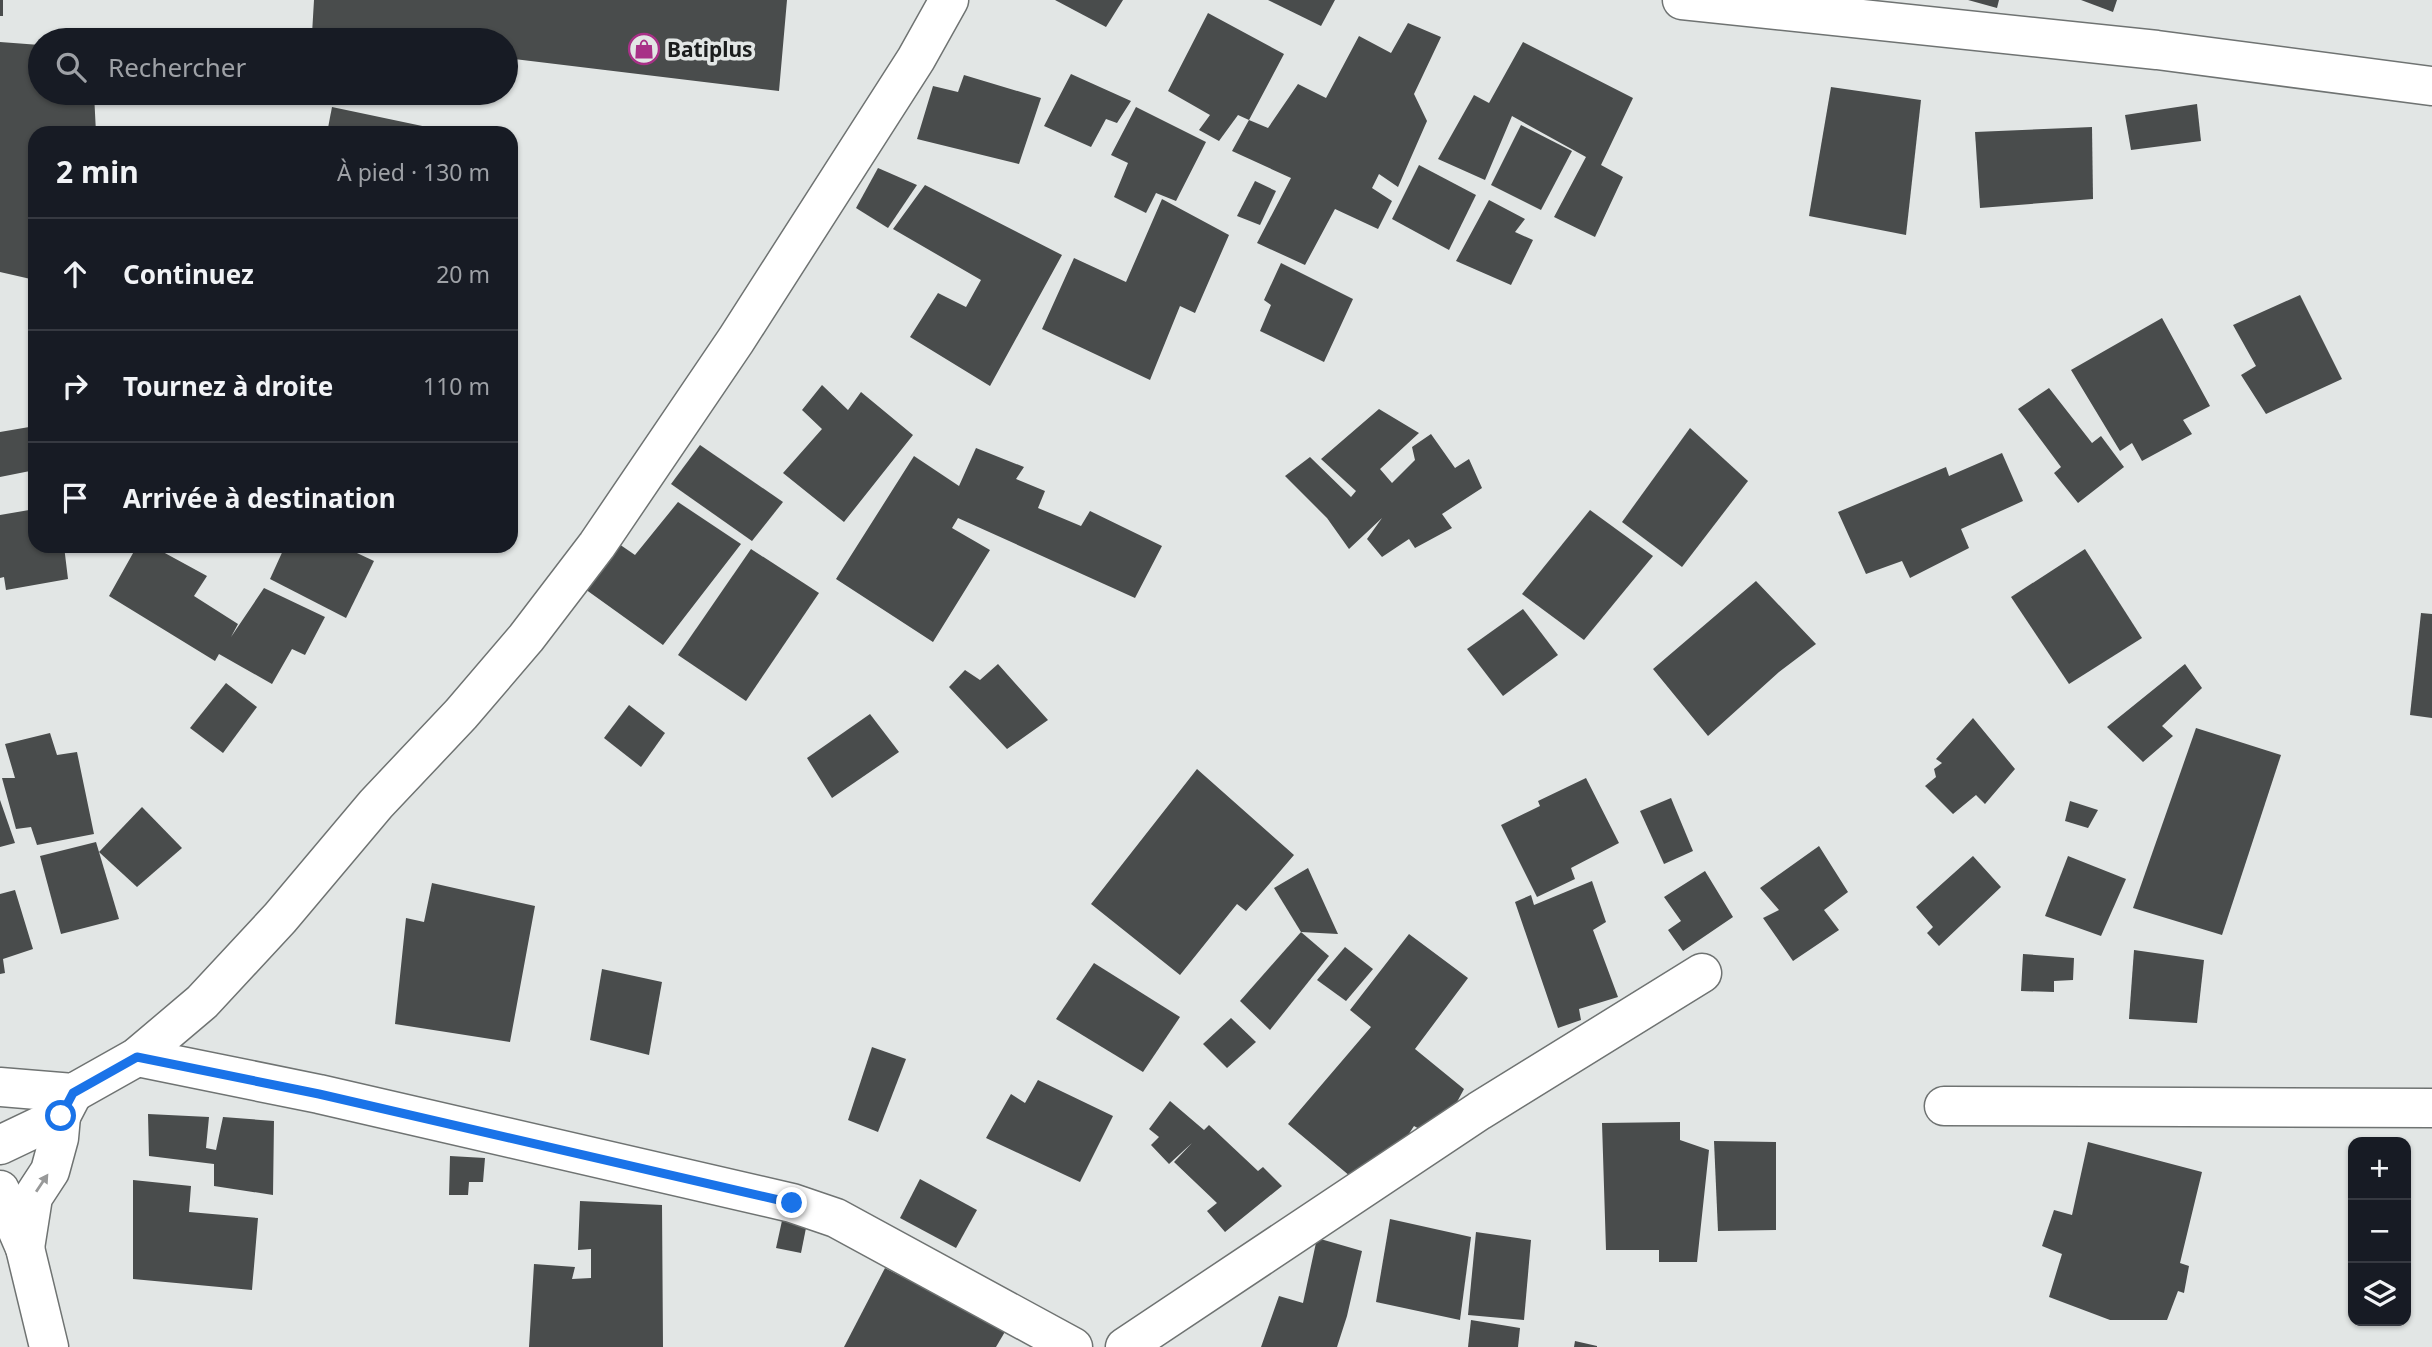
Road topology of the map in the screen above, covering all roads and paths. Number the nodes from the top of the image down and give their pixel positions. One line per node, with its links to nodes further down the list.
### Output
1 (949, 0): 6 (street)
2 (1682, 0): 4 (street)
3 (2432, 79): 4 (street)
4 (2432, 88)
5 (1702, 973): 16 (street)
6 (137, 1057): 8 (street); 15 (street)
7 (0, 1087): 8 (street)
8 (67, 1104): 11 (street); 13 (street, one-way to 8)
9 (1944, 1105): 10 (street)
10 (2432, 1108)
11 (0, 1144)
12 (0, 1190): 13 (street)
13 (25, 1248): 14 (street)
14 (50, 1347)
15 (1073, 1347)
16 (1125, 1347)

